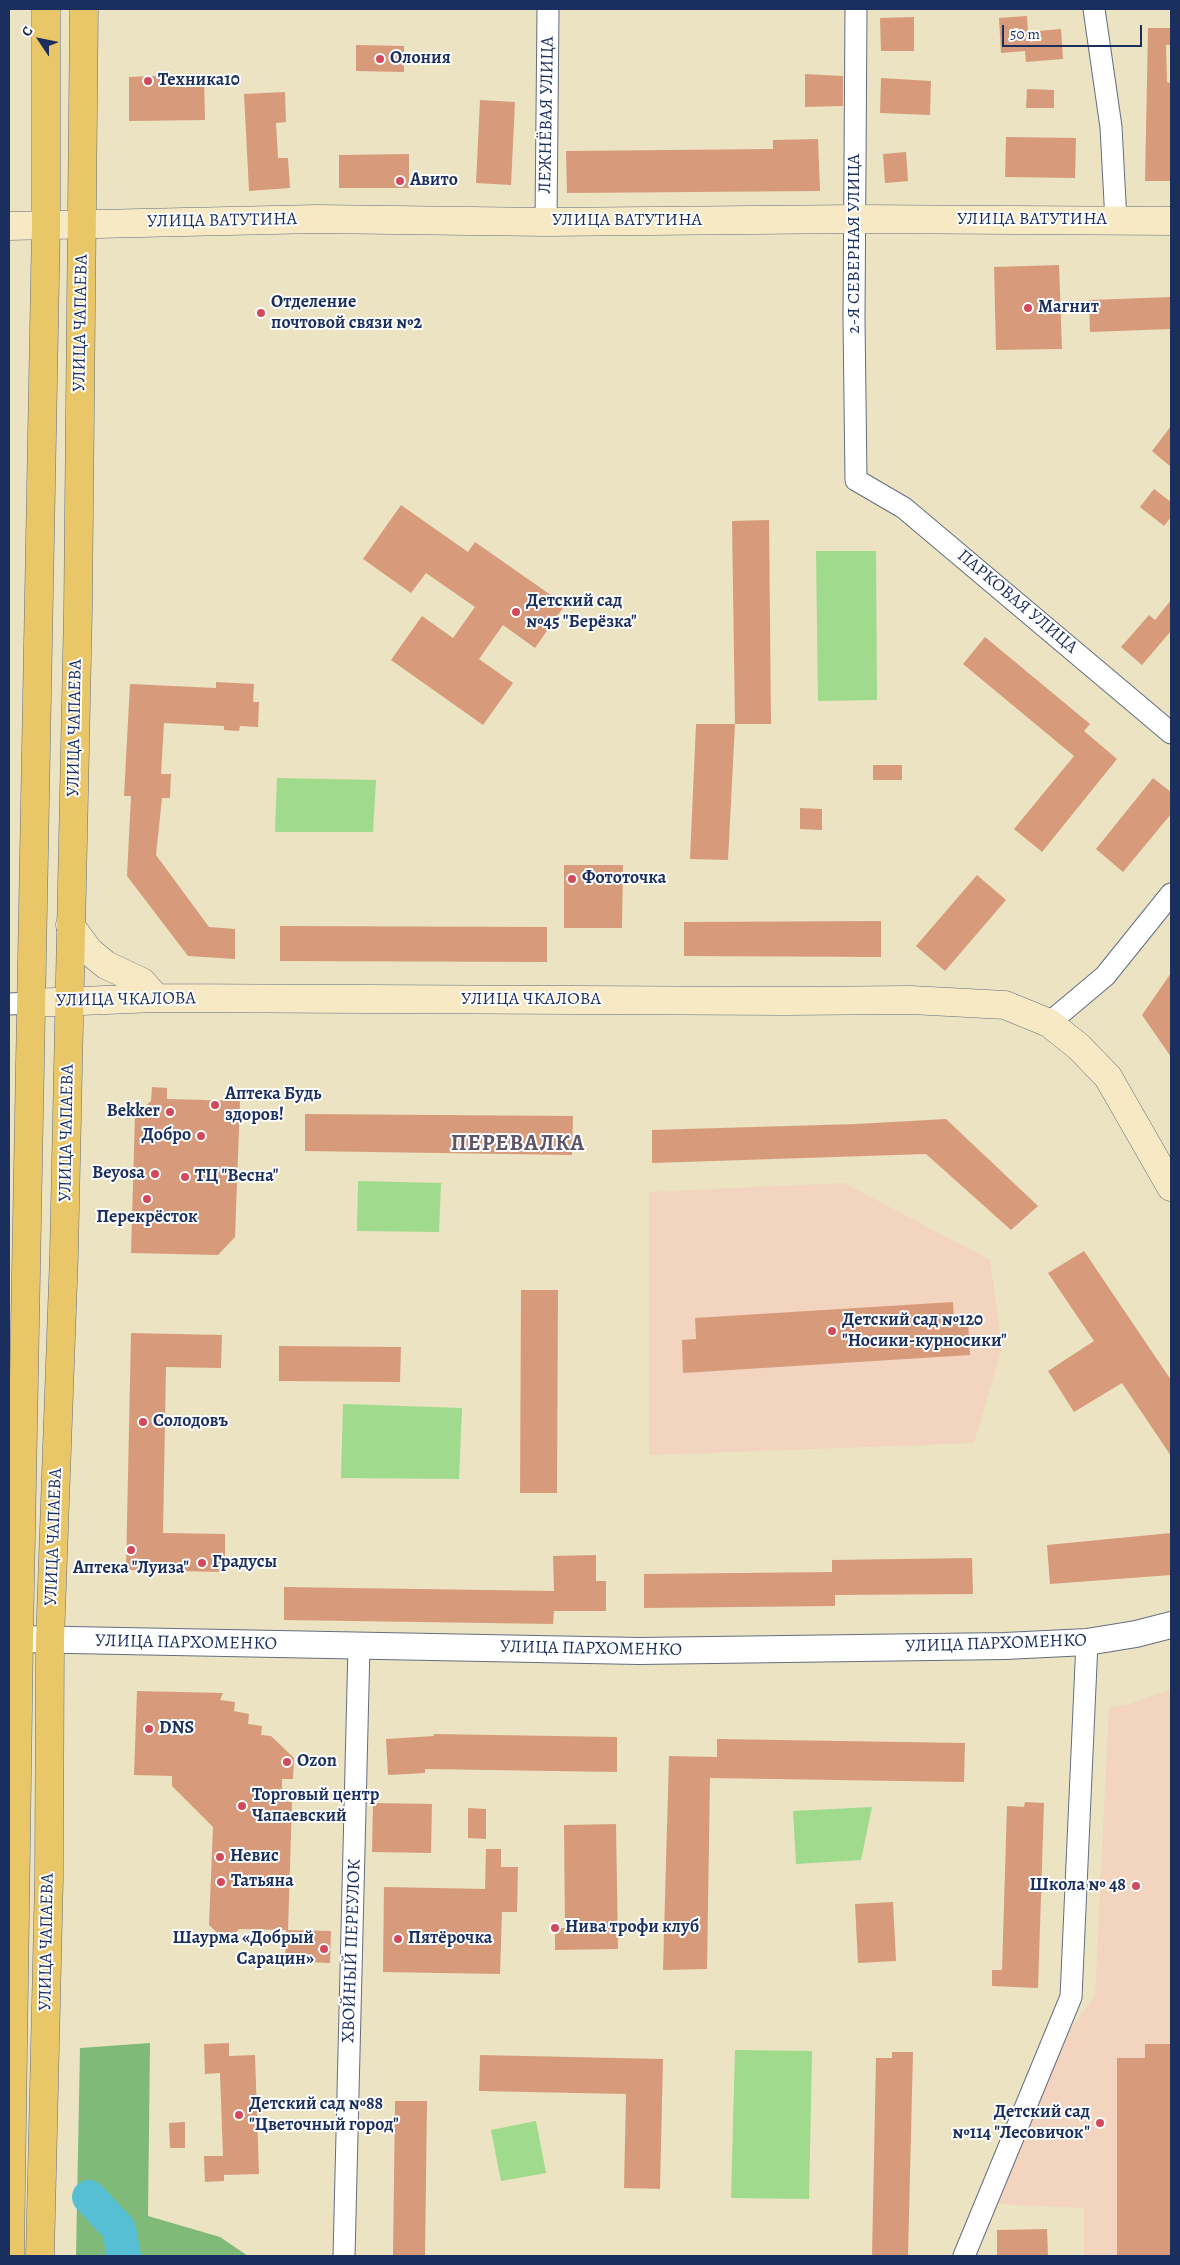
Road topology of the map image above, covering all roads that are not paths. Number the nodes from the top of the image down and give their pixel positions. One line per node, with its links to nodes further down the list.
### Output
1 (46, 9): 10 (main road, УЛИЦА ЧАПАЕВА)
2 (84, 9): 11 (main road, УЛИЦА ЧАПАЕВА)
3 (548, 9): 9 (street, ЛЕЖНЁВАЯ УЛИЦА)
4 (856, 9): 6 (street, 2-Я СЕВЕРНАЯ УЛИЦА)
5 (1094, 9): 7 (street)
6 (856, 219): 7 (main road, УЛИЦА ВАТУТИНА); 9 (main road, УЛИЦА ВАТУТИНА); 13 (street, 2-Я СЕВЕРНАЯ УЛИЦА)
7 (1116, 220): 8 (main road, УЛИЦА ВАТУТИНА)
8 (1171, 221)
9 (546, 222): 11 (main road, УЛИЦА ВАТУТИНА)
10 (46, 225): 11 (main road, УЛИЦА ВАТУТИНА); 12 (main road, УЛИЦА ВАТУТИНА); 19 (main road, УЛИЦА ЧАПАЕВА)
11 (83, 225): 16 (main road, УЛИЦА ЧАПАЕВА)
12 (9, 226)
13 (856, 480): 14 (street, ПАРКОВАЯ УЛИЦА)
14 (1171, 733)
15 (1171, 894): 20 (street)
16 (70, 925): 17 (main road); 18 (main road, УЛИЦА ЧАПАЕВА)
17 (156, 998): 18 (main road, УЛИЦА ЧКАЛОВА); 20 (main road, УЛИЦА ЧКАЛОВА)
18 (69, 1000): 19 (main road, УЛИЦА ЧКАЛОВА); 24 (main road, УЛИЦА ЧАПАЕВА)
19 (20, 1003): 23 (main road, УЛИЦА ЧАПАЕВА)
20 (1049, 1023): 21 (main road, УЛИЦА ЧКАЛОВА)
21 (1171, 1187)
22 (1171, 1625): 25 (street, УЛИЦА ПАРХОМЕНКО)
23 (14, 1639): 24 (street, УЛИЦА ПАРХОМЕНКО); 27 (main road, УЛИЦА ЧАПАЕВА)
24 (50, 1640): 26 (street, УЛИЦА ПАРХОМЕНКО); 29 (main road, УЛИЦА ЧАПАЕВА)
25 (1087, 1642): 26 (street, УЛИЦА ПАРХОМЕНКО); 31 (street)
26 (359, 1646): 30 (street, ХВОЙНЫЙ ПЕРЕУЛОК)
27 (11, 2082): 28 (main road, УЛИЦА ЧАПАЕВА)
28 (10, 2256)
29 (40, 2256)
30 (344, 2256)
31 (964, 2256)

